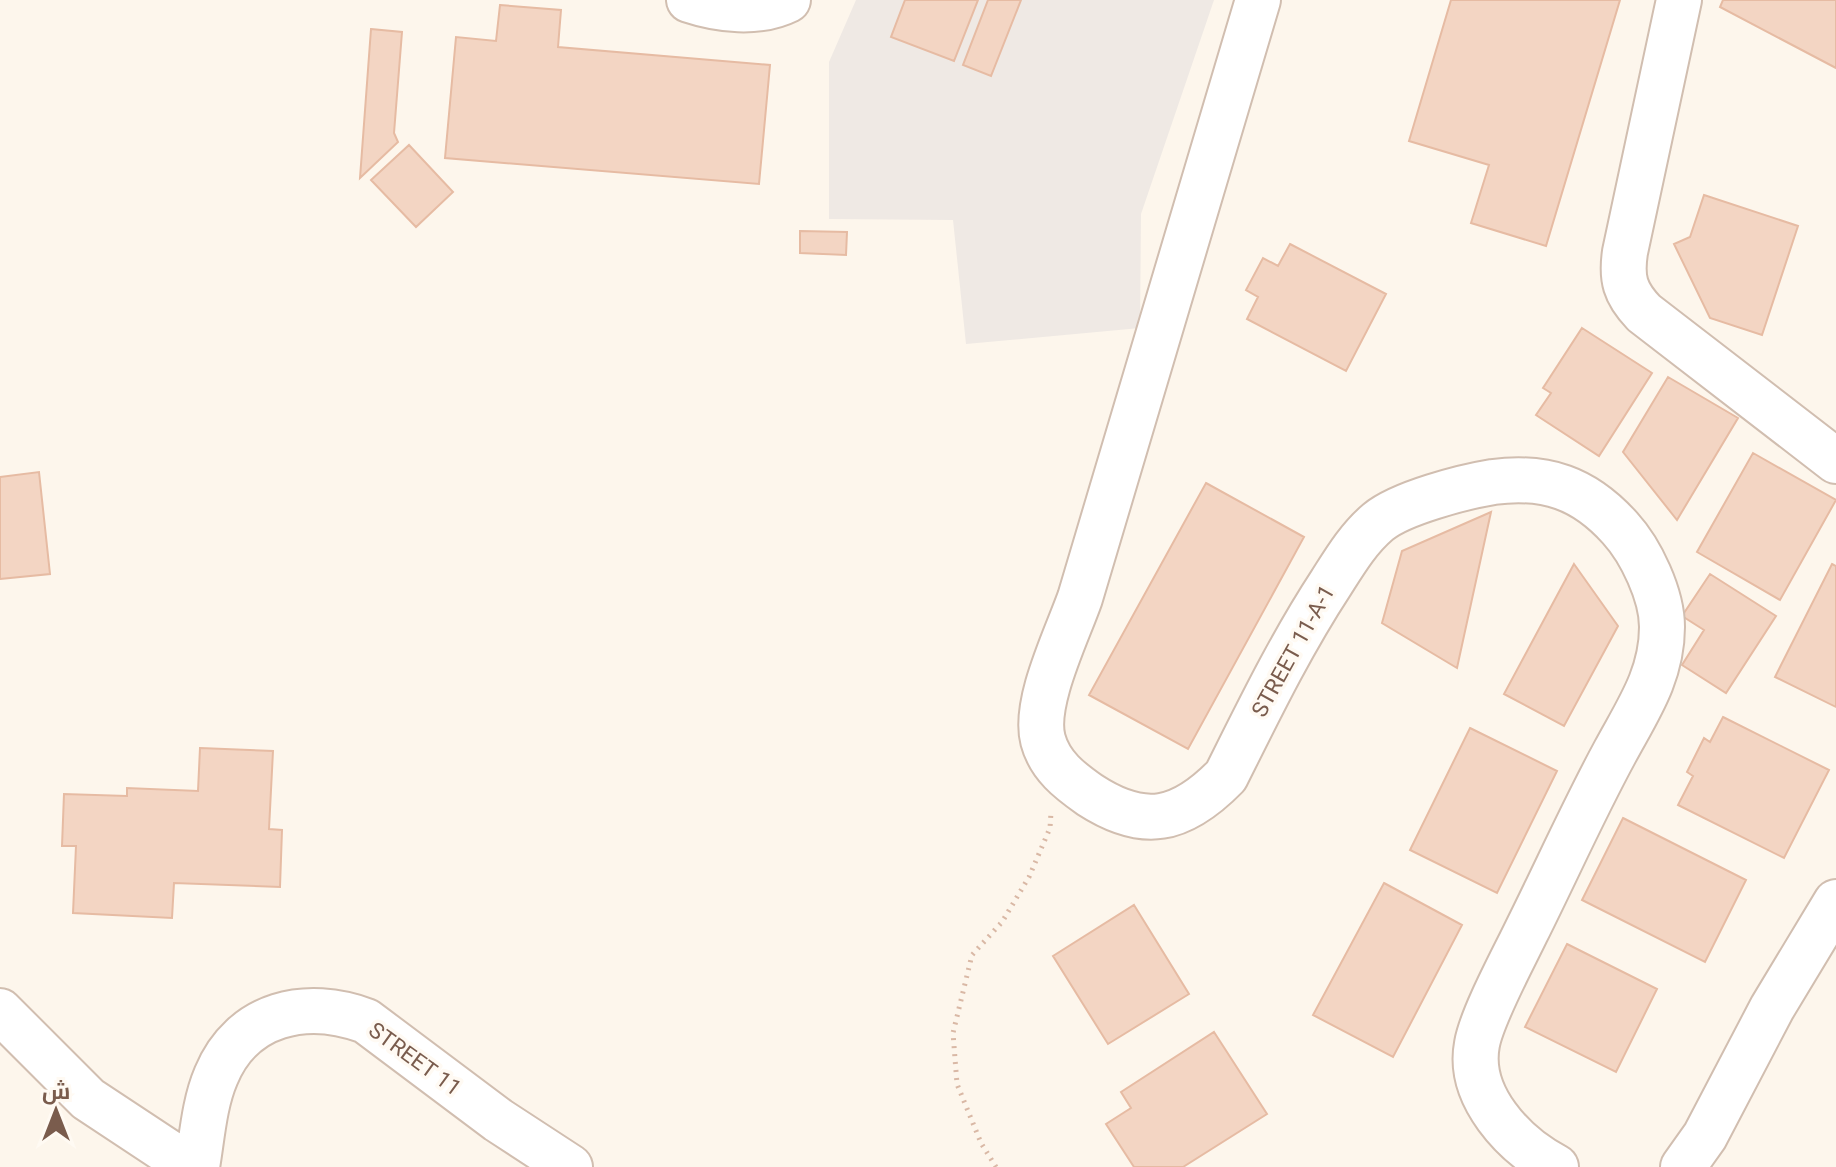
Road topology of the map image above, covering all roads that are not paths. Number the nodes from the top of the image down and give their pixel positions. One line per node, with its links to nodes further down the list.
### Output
1 (689, 0): 2 (street)
2 (788, 0)
3 (1258, 0): 12 (street, STREET 11-A-1)
4 (1679, 0): 5 (street)
5 (1836, 461)
6 (1836, 902): 13 (street)
7 (0, 1011): 9 (street)
8 (498, 1120): 9 (street, STREET 11); 10 (street); 11 (street, STREET 11)
9 (194, 1167)
10 (512, 1167)
11 (570, 1167)
12 (1556, 1167)
13 (1683, 1167)

